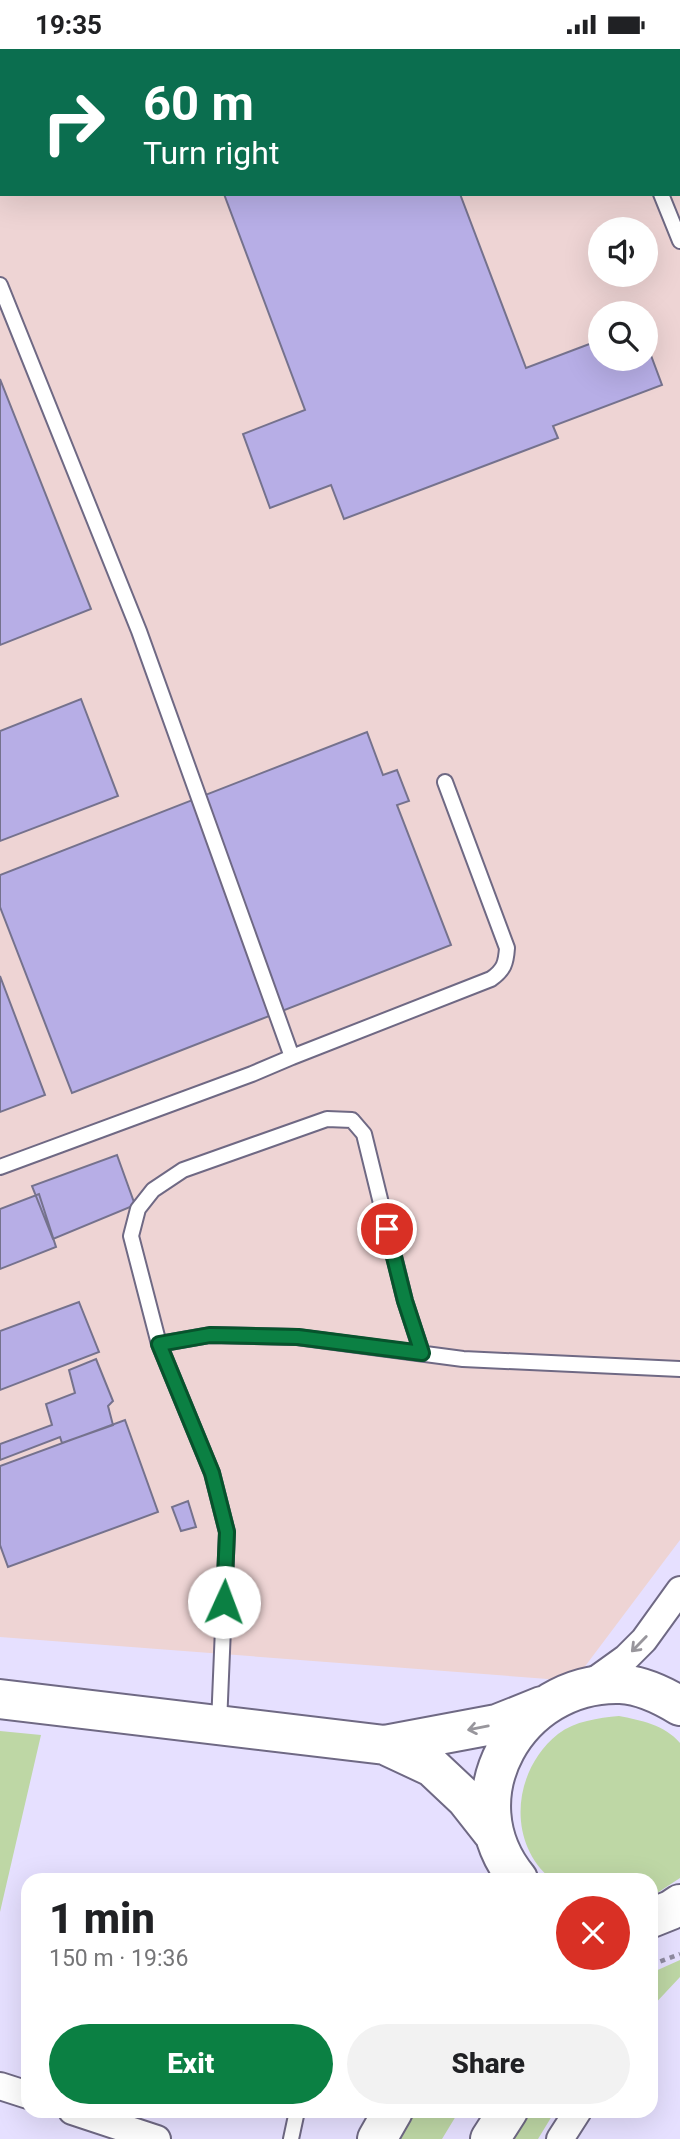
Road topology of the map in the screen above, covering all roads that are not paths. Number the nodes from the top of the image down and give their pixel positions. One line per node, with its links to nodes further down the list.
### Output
1 (662, 196): 2 (lane)
2 (680, 241)
3 (0, 285): 5 (lane)
4 (445, 782): 5 (lane)
5 (292, 1057): 6 (lane)
6 (0, 1167)
7 (159, 1344): 8 (lane); 8 (lane); 15 (lane)
8 (422, 1353): 9 (lane)
9 (680, 1369)
10 (680, 1590): 11 (street, one-way to 11)
11 (586, 1687): 13 (main road); 14 (main road)
12 (0, 1699): 15 (main road)
13 (542, 1706): 16 (main road, one-way to 16); 17 (main road)
14 (680, 1706)
15 (219, 1725): 16 (main road)
16 (385, 1745): 17 (main road)
17 (492, 1832): 18 (main road)
18 (508, 1873)
19 (680, 1904): 20 (main road)
20 (658, 1915)
21 (0, 2086): 22 (street)
22 (21, 2093)
23 (93, 2118): 28 (street)
24 (296, 2118): 29 (lane)
25 (389, 2118): 30 (main road)
26 (504, 2118): 31 (main road)
27 (574, 2118): 32 (street)
28 (157, 2139)
29 (291, 2139)
30 (377, 2139)
31 (490, 2139)
32 (560, 2139)

